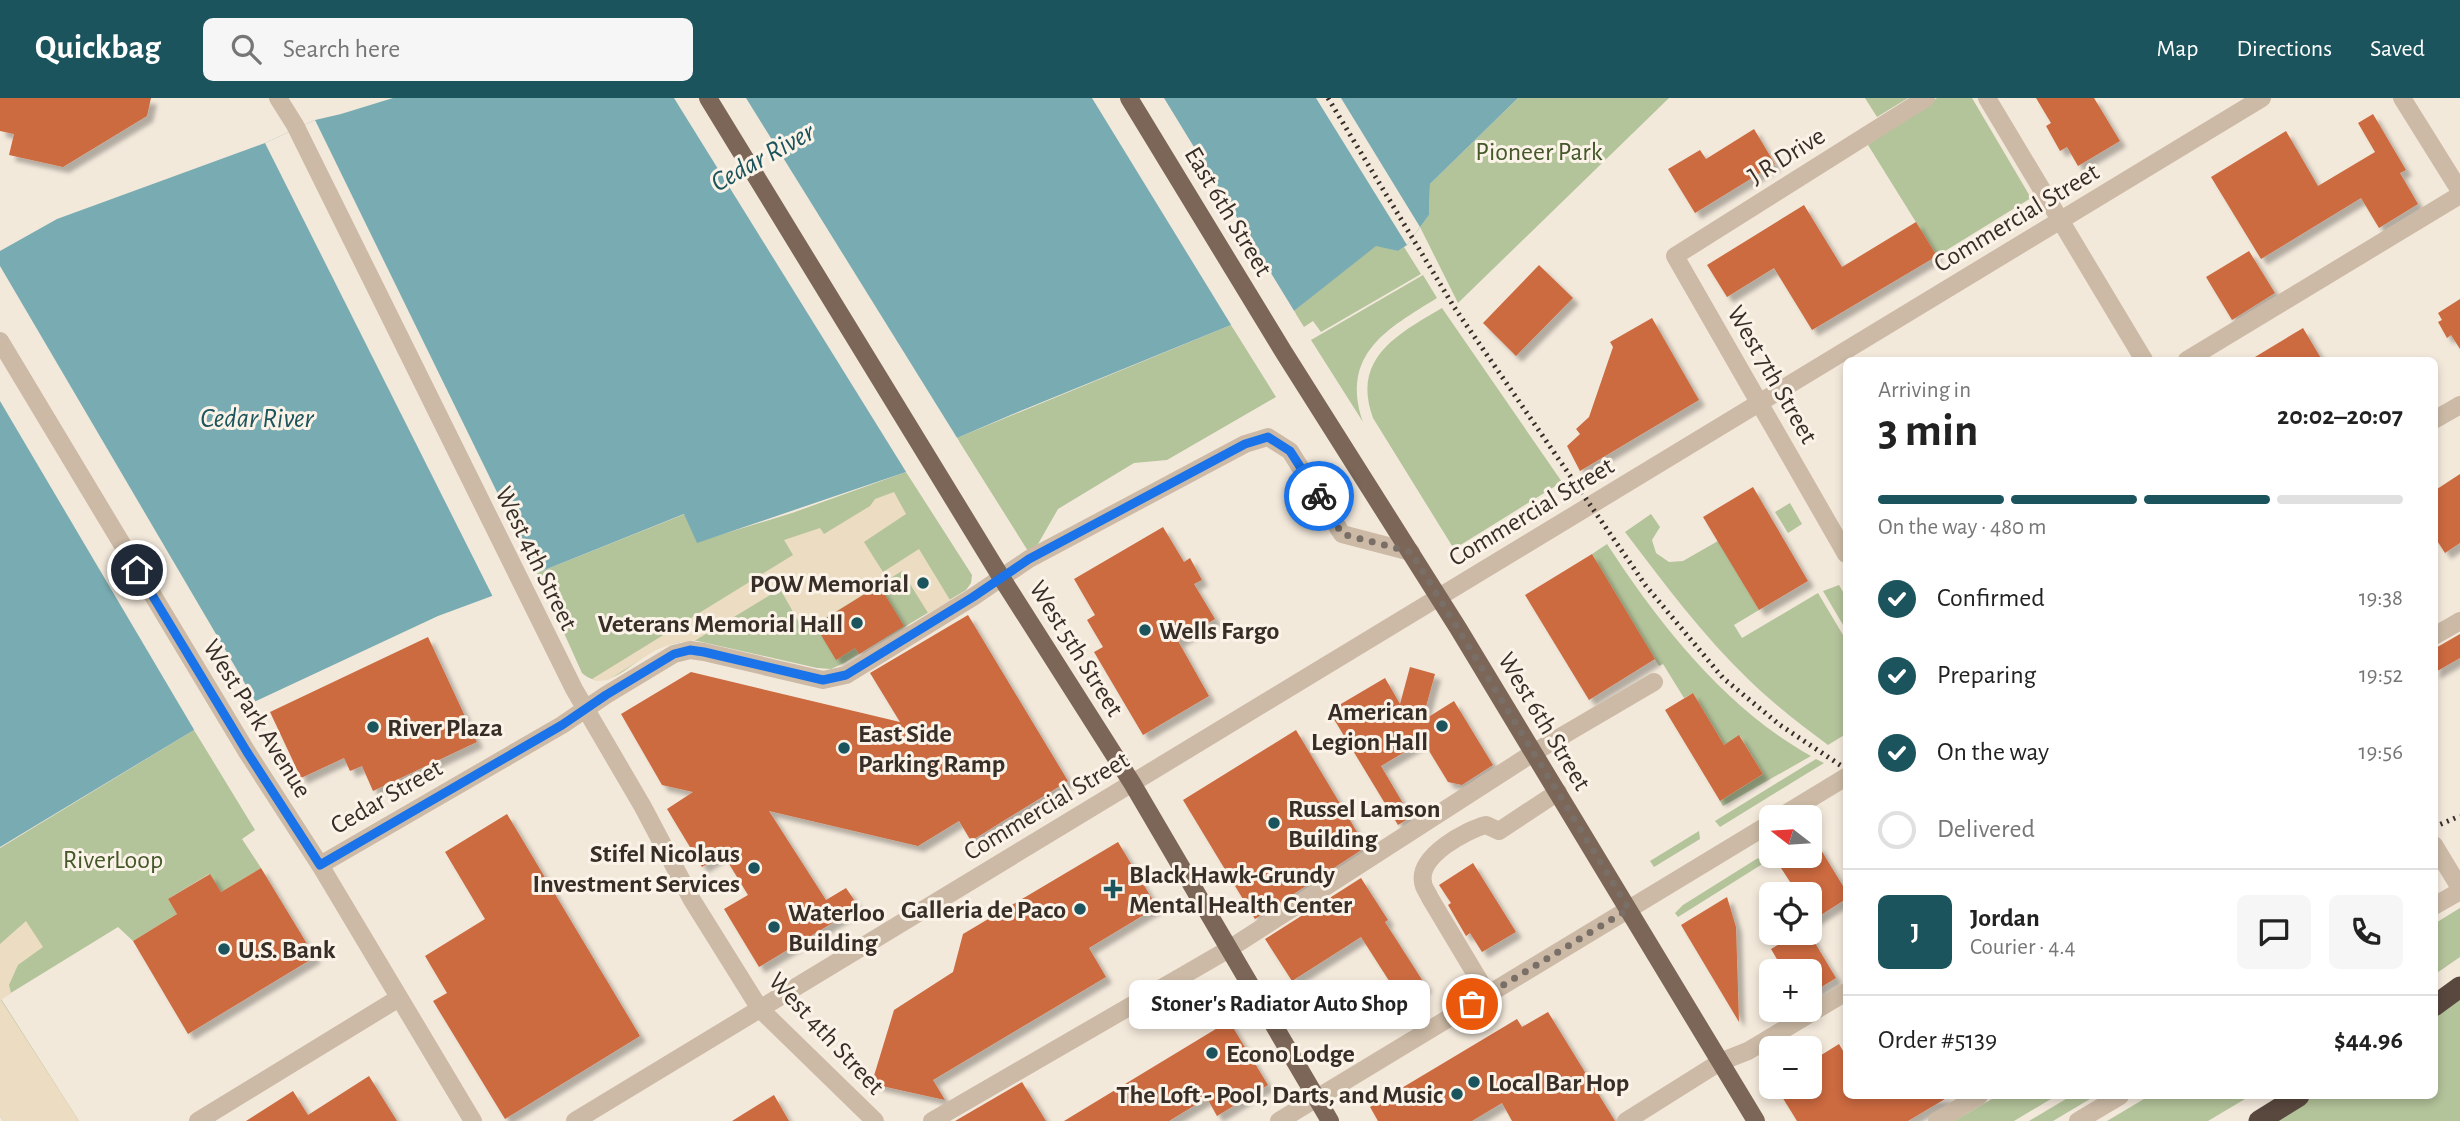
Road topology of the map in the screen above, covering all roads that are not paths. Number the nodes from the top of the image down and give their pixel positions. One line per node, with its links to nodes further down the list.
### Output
1 (278, 98): 25 (street, West 4th Street)
2 (708, 98): 20 (main road, West 5th Street)
3 (1129, 98): 12 (main road, East 6th Street)
4 (1926, 98): 10 (street, J R Drive)
5 (1987, 98): 9 (street)
6 (2262, 98): 9 (street, Commercial Street)
7 (2402, 98): 8 (street)
8 (2460, 193): 14 (street)
9 (2060, 220): 13 (street); 15 (street, Commercial Street)
10 (1675, 256): 15 (street, West 7th Street)
11 (0, 341): 33 (street, West Park Avenue)
12 (1283, 351): 19 (main road, West 6th Street)
13 (2142, 357)
14 (2192, 357)
15 (1759, 403): 18 (street, West 7th Street); 21 (street, Commercial Street)
16 (2460, 405): 17 (street)
17 (2438, 418)
18 (1843, 549)
19 (1411, 552): 20 (street, Cedar Street); 21 (main road, West 6th Street)
20 (1001, 577): 25 (street, Cedar Street); 28 (main road, West 5th Street)
21 (1439, 597): 26 (main road, West 6th Street); 28 (street, Commercial Street)
22 (2460, 621): 23 (street)
23 (2438, 634)
24 (1654, 682): 26 (street)
25 (584, 709): 33 (street, Cedar Street); 43 (street, West 4th Street)
26 (1533, 753): 29 (main road, West 6th Street); 37 (street)
27 (1843, 779): 30 (street)
28 (1132, 783): 37 (main road, West 5th Street); 43 (street, Commercial Street)
29 (1558, 792): 36 (main road, West 6th Street); 40 (street)
30 (1800, 805)
31 (1759, 830): 36 (street)
32 (2438, 852): 34 (street)
33 (320, 865): 41 (street, West Park Avenue)
34 (2460, 890): 35 (street)
35 (2438, 904)
36 (1629, 909): 40 (street); 44 (main road, West 6th Street)
37 (1229, 949): 45 (main road, West 5th Street); 53 (street)
38 (2460, 988): 42 (highway)
39 (1843, 994): 44 (street)
40 (1488, 995): 45 (street)
41 (399, 998): 49 (street); 50 (street, West Park Avenue)
42 (2438, 1003)
43 (760, 1009): 51 (street, Commercial Street); 52 (street, West 4th Street)
44 (1720, 1062): 56 (street); 57 (main road, West 6th Street)
45 (1316, 1098): 54 (street); 55 (main road, West 5th Street)
46 (1974, 1099): 58 (street)
47 (2115, 1099): 59 (street)
48 (2294, 1099): 60 (highway)
49 (198, 1121)
50 (473, 1121)
51 (575, 1121)
52 (875, 1121)
53 (932, 1121)
54 (1279, 1121)
55 (1330, 1121)
56 (1626, 1121)
57 (1756, 1121)
58 (1937, 1121)
59 (2078, 1121)
60 (2259, 1121)

